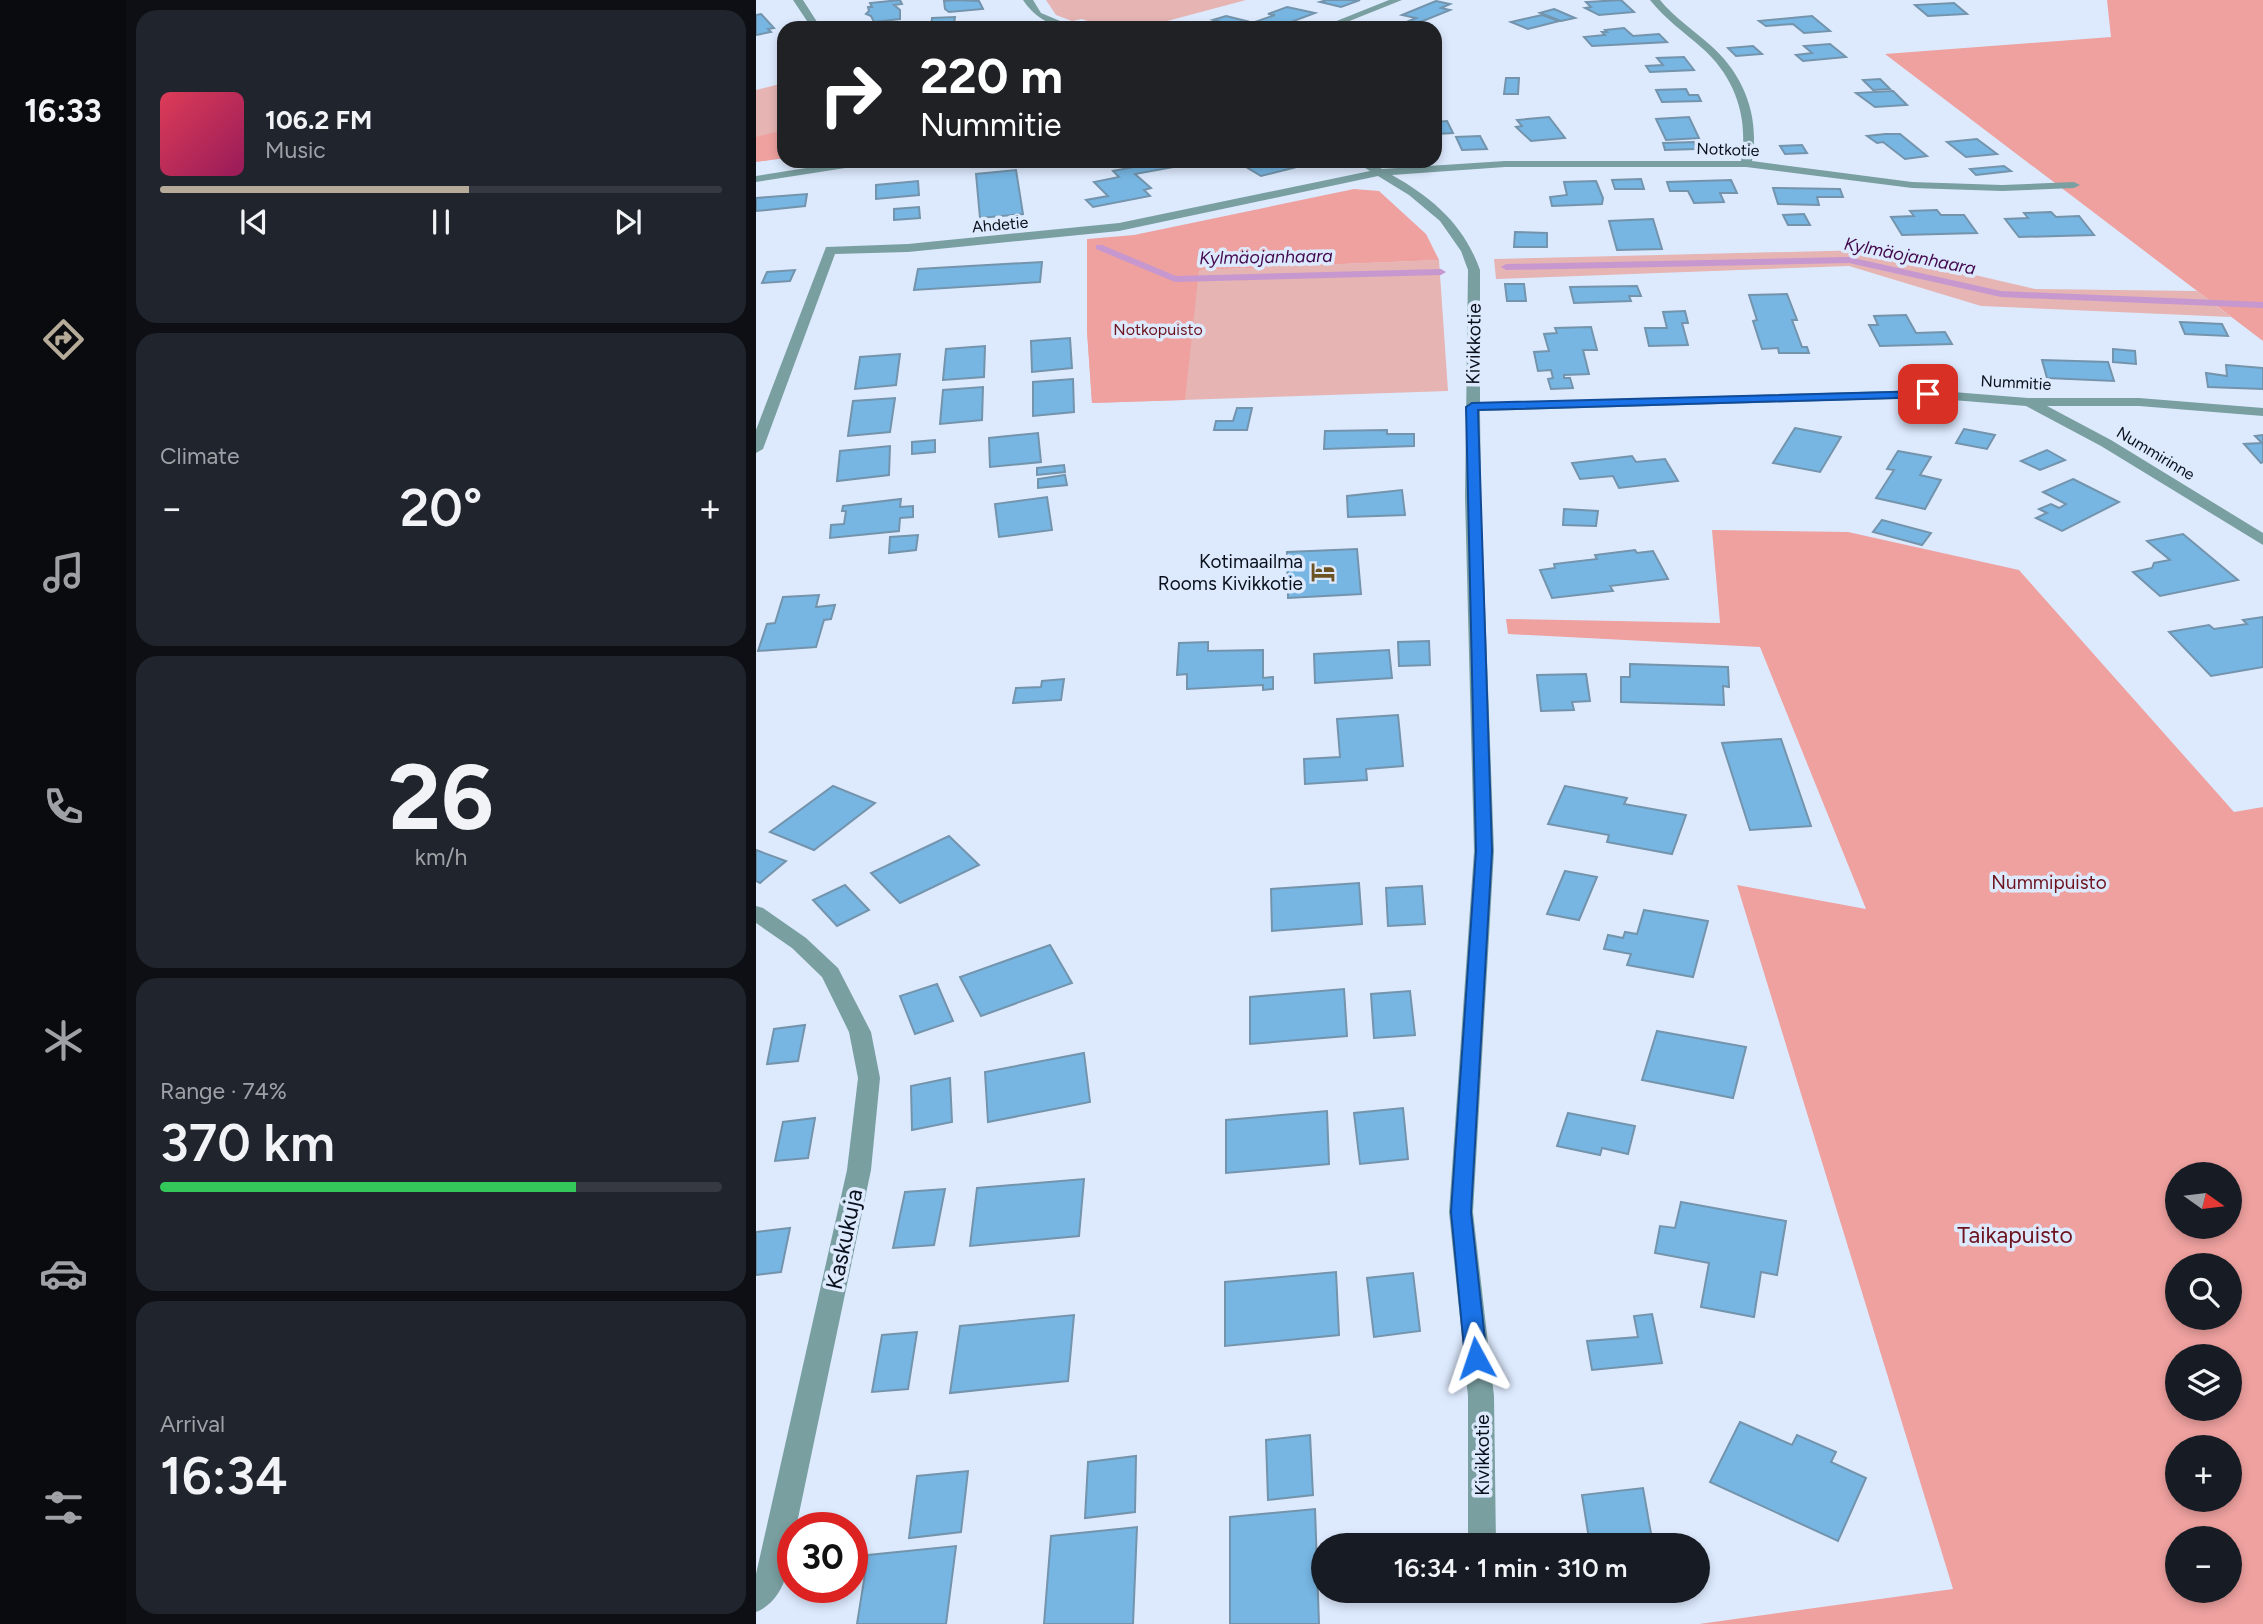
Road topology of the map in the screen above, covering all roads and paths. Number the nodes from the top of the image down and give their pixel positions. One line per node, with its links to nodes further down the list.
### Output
1 (798, 0): 5 (street)
2 (1028, 0): 6 (street)
3 (1397, 0): 7 (street)
4 (1655, 0): 8 (street)
5 (811, 21)
6 (1054, 21)
7 (1342, 21)
8 (1746, 164): 11 (street, Notkotie); 13 (street, Notkotie)
9 (826, 168): 12 (street)
10 (1373, 168): 11 (street, Kivikkotie)
11 (1380, 172): 15 (street, Kivikkotie); 17 (street, Ahdetie)
12 (756, 179)
13 (2074, 185)
14 (2028, 402): 15 (street, Nummitie); 16 (street, Nummitie); 18 (street, Nummirinne)
15 (1472, 407): 20 (street, Kivikkotie)
16 (2263, 412)
17 (756, 449)
18 (2263, 540)
19 (756, 913): 21 (street, Kaskukuja)
20 (1482, 1533)
21 (756, 1598)

